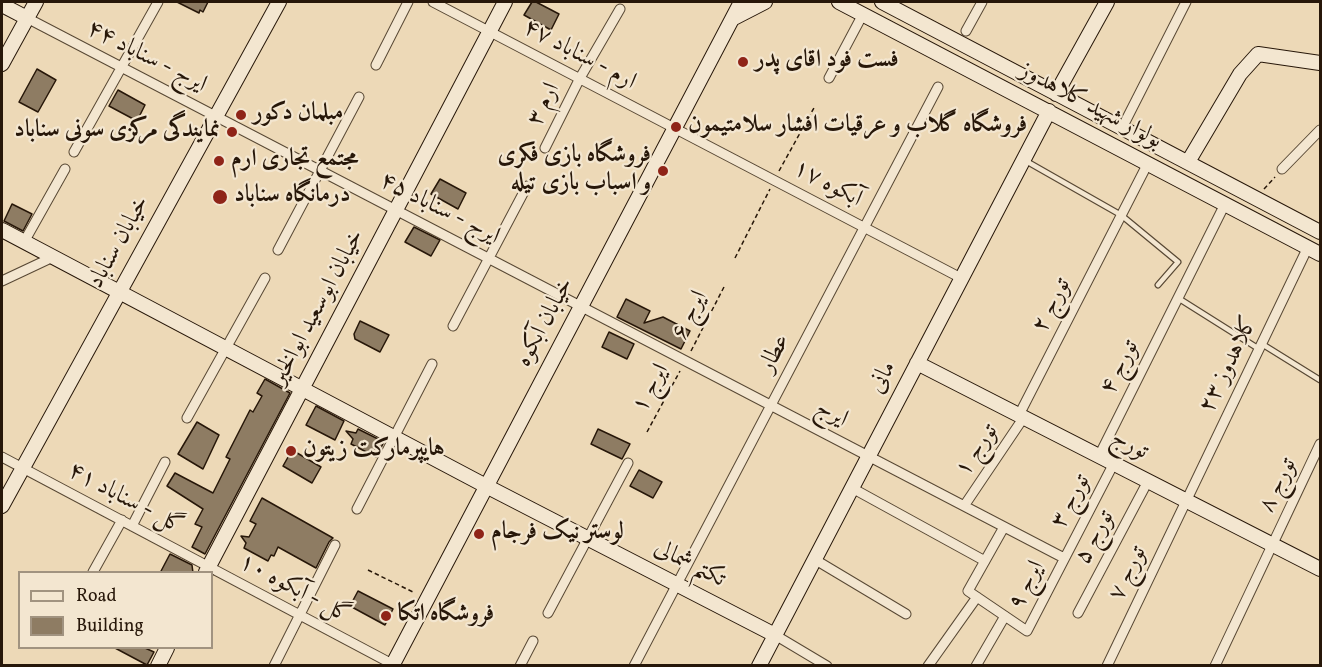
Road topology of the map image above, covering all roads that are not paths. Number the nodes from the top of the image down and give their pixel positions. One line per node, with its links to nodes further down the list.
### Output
1 (36, 2): 17 (street)
2 (158, 2): 24 (street)
3 (279, 2): 31 (street, خیابان سناباد)
4 (408, 2): 23 (street)
5 (433, 2): 19 (street, ارم - سناباد ۴۷)
6 (506, 2): 19 (street, خیابان ابوسعید ابوالخیر)
7 (741, 2): 18 (street, خیابان آبکوه)
8 (765, 2): 18 (street)
9 (839, 2): 16 (street, بولوار شهید کلاهدوز)
10 (882, 2): 28 (street, بولوار شهید کلاهدوز)
11 (982, 2): 20 (street)
12 (1107, 2): 28 (street)
13 (1186, 2): 33 (street)
14 (2, 5): 17 (street)
15 (620, 9): 25 (street, ارم ۳)
16 (863, 14): 26 (street); 30 (street, بولوار شهید کلاهدوز)
17 (27, 18): 22 (street); 24 (street, ایرج - سناباد ۴۴)
18 (732, 19): 32 (street, خیابان آبکوه)
19 (490, 31): 25 (street, ارم - سناباد ۴۷); 45 (street, خیابان ابوسعید ابوالخیر)
20 (966, 31)
21 (1320, 63): 38 (street)
22 (2, 64)
23 (376, 65)
24 (121, 67): 31 (street, ایرج - سناباد ۴۴); 36 (street)
25 (580, 78): 32 (street, ارم - سناباد ۴۷); 35 (street, ارم ۳)
26 (829, 78)
27 (938, 87): 47 (street, عطار)
28 (1056, 94): 33 (street, بولوار شهید کلاهدوز)
29 (359, 97): 42 (street)
30 (1049, 111): 37 (street, مانی); 39 (street, بولوار شهید کلاهدوز)
31 (216, 116): 42 (street, ایرج - سناباد ۴۵); 59 (street, خیابان سناباد)
32 (675, 128): 47 (street, آبکوه ۱۷); 61 (street, خیابان آبکوه)
33 (1122, 128): 38 (street, بولوار شهید کلاهدوز)
34 (1320, 130): 41 (street)
35 (545, 148)
36 (74, 152)
37 (1023, 159): 46 (lane); 56 (street, مانی)
38 (1188, 162): 49 (street, بولوار شهید کلاهدوز)
39 (1148, 163): 44 (street, بولوار شهید کلاهدوز); 46 (street, تورج ۲)
40 (65, 169): 50 (street)
41 (1282, 169)
42 (320, 170): 45 (street, ایرج - سناباد ۴۵); 51 (street)
43 (527, 186): 54 (street)
44 (1225, 204): 52 (street, بولوار شهید کلاهدوز); 60 (street, تورج ۴)
45 (396, 210): 54 (street, ایرج - سناباد ۴۵); 68 (street, خیابان ابوسعید ابوالخیر)
46 (1121, 215): 58 (lane); 70 (street, تورج ۲)
47 (865, 227): 56 (street, آبکوه ۱۷); 69 (street, عطار)
48 (2, 230): 50 (street, تکتم شمالی)
49 (1319, 232): 52 (street)
50 (24, 242): 53 (street, تکتم شمالی)
51 (278, 250)
52 (1314, 250): 63 (street, کلاهدوز ۲۳)
53 (53, 257): 57 (street); 59 (street, تکتم شمالی)
54 (490, 259): 61 (street, ایرج - سناباد ۴۵); 62 (street)
55 (265, 278): 64 (street)
56 (962, 278): 65 (street, مانی)
57 (2, 281)
58 (1158, 285)
59 (119, 291): 64 (street, تکتم شمالی); 80 (street, خیابان سناباد)
60 (1178, 298): 63 (lane); 74 (street, تورج ۴)
61 (581, 306): 69 (street, ایرج); 82 (street, خیابان آبکوه)
62 (453, 326)
63 (1260, 346): 67 (lane); 84 (street, کلاهدوز ۲۳)
64 (226, 348): 68 (street, تکتم شمالی); 71 (street)
65 (917, 363): 70 (street, تورج); 75 (street, مانی)
66 (432, 364): 72 (street)
67 (1320, 380)
68 (303, 388): 72 (street, تکتم شمالی); 98 (street, خیابان ابوسعید ابوالخیر)
69 (771, 406): 75 (street, ایرج); 101 (street, عطار)
70 (1021, 416): 74 (street, تورج); 86 (street, تورج ۱)
71 (187, 418)
72 (395, 438): 82 (street, تکتم شمالی); 87 (street)
73 (1320, 444): 92 (street, تورج ۸)
74 (1099, 456): 79 (street, تورج)
75 (868, 457): 83 (street, مانی); 86 (street, ایرج)
76 (4, 461): 80 (street, گل - سناباد ۴۱)
77 (165, 462): 89 (street)
78 (628, 463): 91 (street)
79 (1114, 463): 81 (street, تورج); 94 (street, تورج ۳)
80 (22, 468): 85 (street, خیابان سناباد); 88 (street, گل - سناباد ۴۱)
81 (1148, 481): 84 (street, تورج); 104 (street, تورج ۵)
82 (486, 486): 91 (street, تکتم شمالی); 111 (street, خیابان آبکوه)
83 (852, 488): 95 (street, مانی); 96 (street)
84 (1186, 500): 92 (street, تورج); 120 (street, تورج ۷)
85 (2, 506)
86 (964, 506): 90 (street, ایرج)
87 (357, 509)
88 (122, 520): 89 (street, گل - سناباد ۴۱); 99 (street)
89 (132, 526): 98 (street, گل - سناباد ۴۱)
90 (1004, 527): 94 (street, ایرج); 96 (street)
91 (588, 538): 101 (street, تکتم شمالی); 103 (street)
92 (1272, 544): 97 (street, تورج); 121 (street, تورج ۸)
93 (335, 545): 105 (street)
94 (1064, 558): 107 (street, ایرج ۹)
95 (814, 559): 106 (street); 108 (street, مانی)
96 (985, 561): 102 (street)
97 (1320, 569)
98 (208, 570)
99 (94, 571)
100 (213, 572): 105 (street, گل - آبکوه ۱۰)
101 (677, 584): 108 (street, تکتم شمالی); 115 (street, عطار)
102 (976, 597): 107 (street); 118 (street)
103 (549, 613)
104 (1078, 613)
105 (299, 614): 111 (street, گل - آبکوه ۱۰); 113 (street)
106 (906, 614)
107 (1005, 616): 119 (street)
108 (775, 635): 116 (street, مانی); 117 (street)
109 (532, 641): 114 (street)
110 (166, 649): 112 (street)
111 (393, 665)
112 (158, 666)
113 (274, 666)
114 (520, 666)
115 (634, 666)
116 (759, 666)
117 (827, 666)
118 (928, 666)
119 (976, 666)
120 (1107, 666)
121 (1215, 666)

